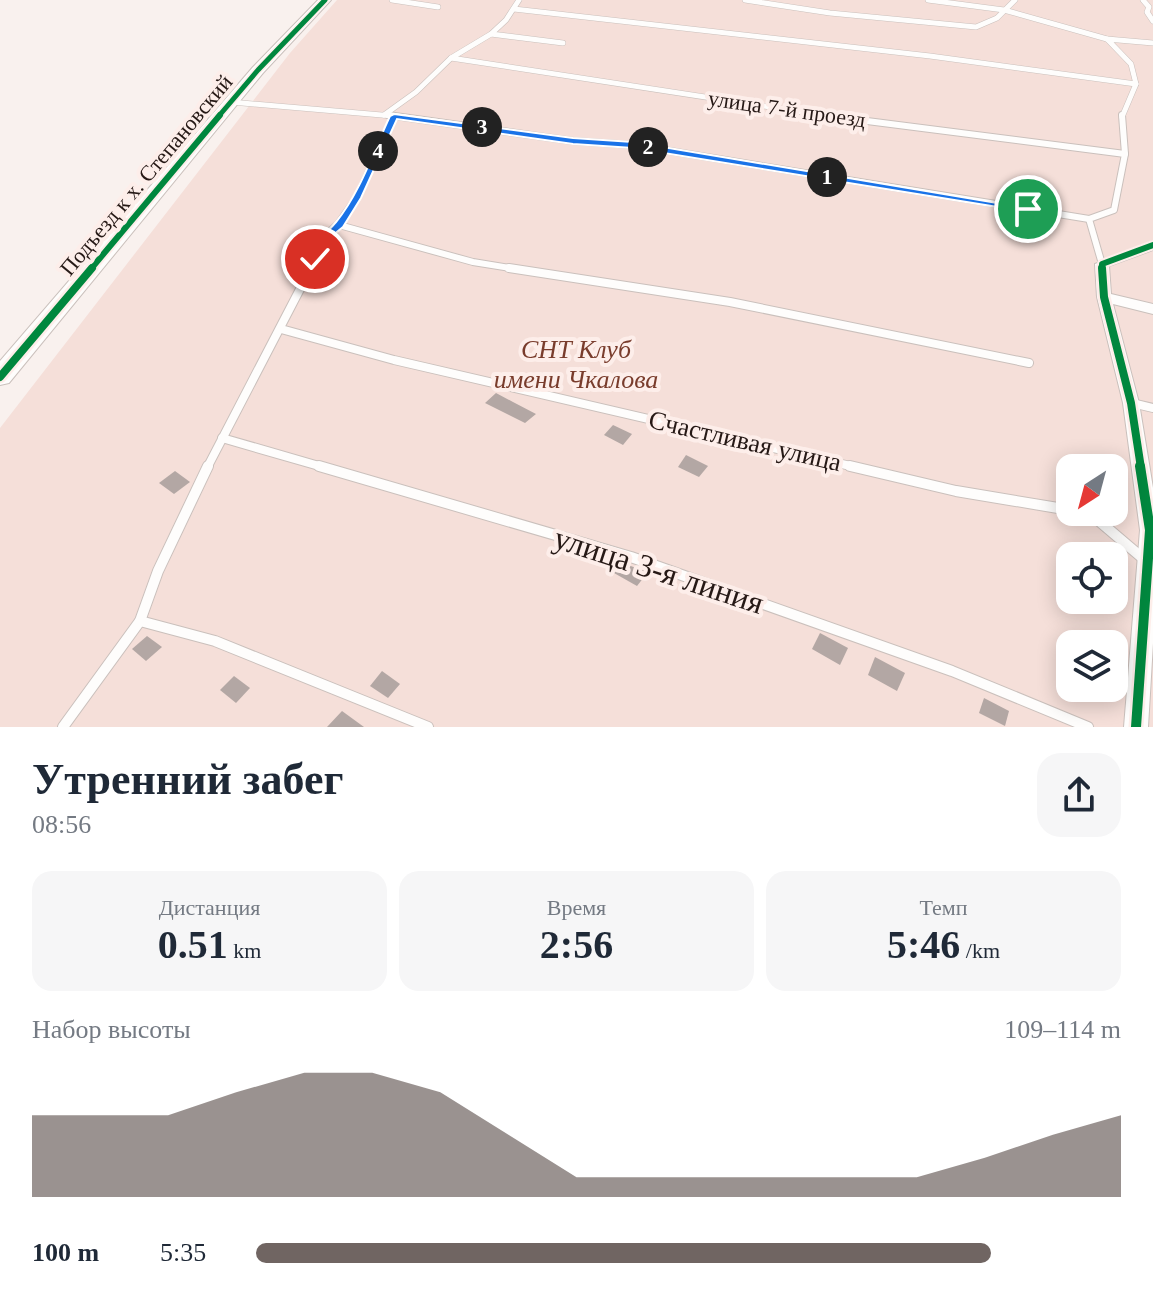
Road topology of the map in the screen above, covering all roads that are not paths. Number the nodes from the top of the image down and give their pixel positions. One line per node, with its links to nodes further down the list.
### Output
1 (325, 0): 18 (street, Подъезд к х. Степановский)
2 (392, 0): 8 (lane)
3 (519, 0): 9 (lane)
4 (745, 0): 10 (lane)
5 (928, 0): 10 (lane)
6 (1015, 0): 10 (lane)
7 (1143, 0): 11 (lane)
8 (438, 7)
9 (514, 9): 12 (lane); 17 (lane)
10 (1004, 10): 13 (lane)
11 (1153, 21)
12 (491, 34): 14 (lane); 16 (lane)
13 (1107, 39): 15 (lane); 17 (lane)
14 (563, 43)
15 (1153, 43)
16 (451, 58): 19 (lane); 21 (lane, улица 7-й проезд)
17 (1136, 84): 21 (lane)
18 (231, 102): 19 (lane); 30 (street, Подъезд к х. Степановский)
19 (383, 115): 20 (lane)
20 (394, 116): 22 (lane); 23 (lane)
21 (1125, 154): 22 (lane)
22 (1089, 219): 25 (lane)
23 (339, 225): 28 (lane); 29 (lane)
24 (1153, 245): 25 (street)
25 (1102, 264): 26 (street)
26 (1104, 297): 27 (street); 31 (street)
27 (1153, 309)
28 (281, 329): 33 (lane); 34 (lane, Счастливая улица)
29 (1029, 363)
30 (0, 377)
31 (1131, 403): 32 (lane); 36 (street)
32 (1153, 408)
33 (222, 438): 38 (lane); 41 (lane, улица 3-я линия)
34 (1056, 508)
35 (1105, 526): 37 (lane, Счастливая улица)
36 (1152, 530): 37 (street)
37 (1146, 561): 42 (street)
38 (140, 621): 39 (lane); 40 (lane)
39 (63, 727)
40 (428, 727)
41 (1088, 727)
42 (1136, 727)

